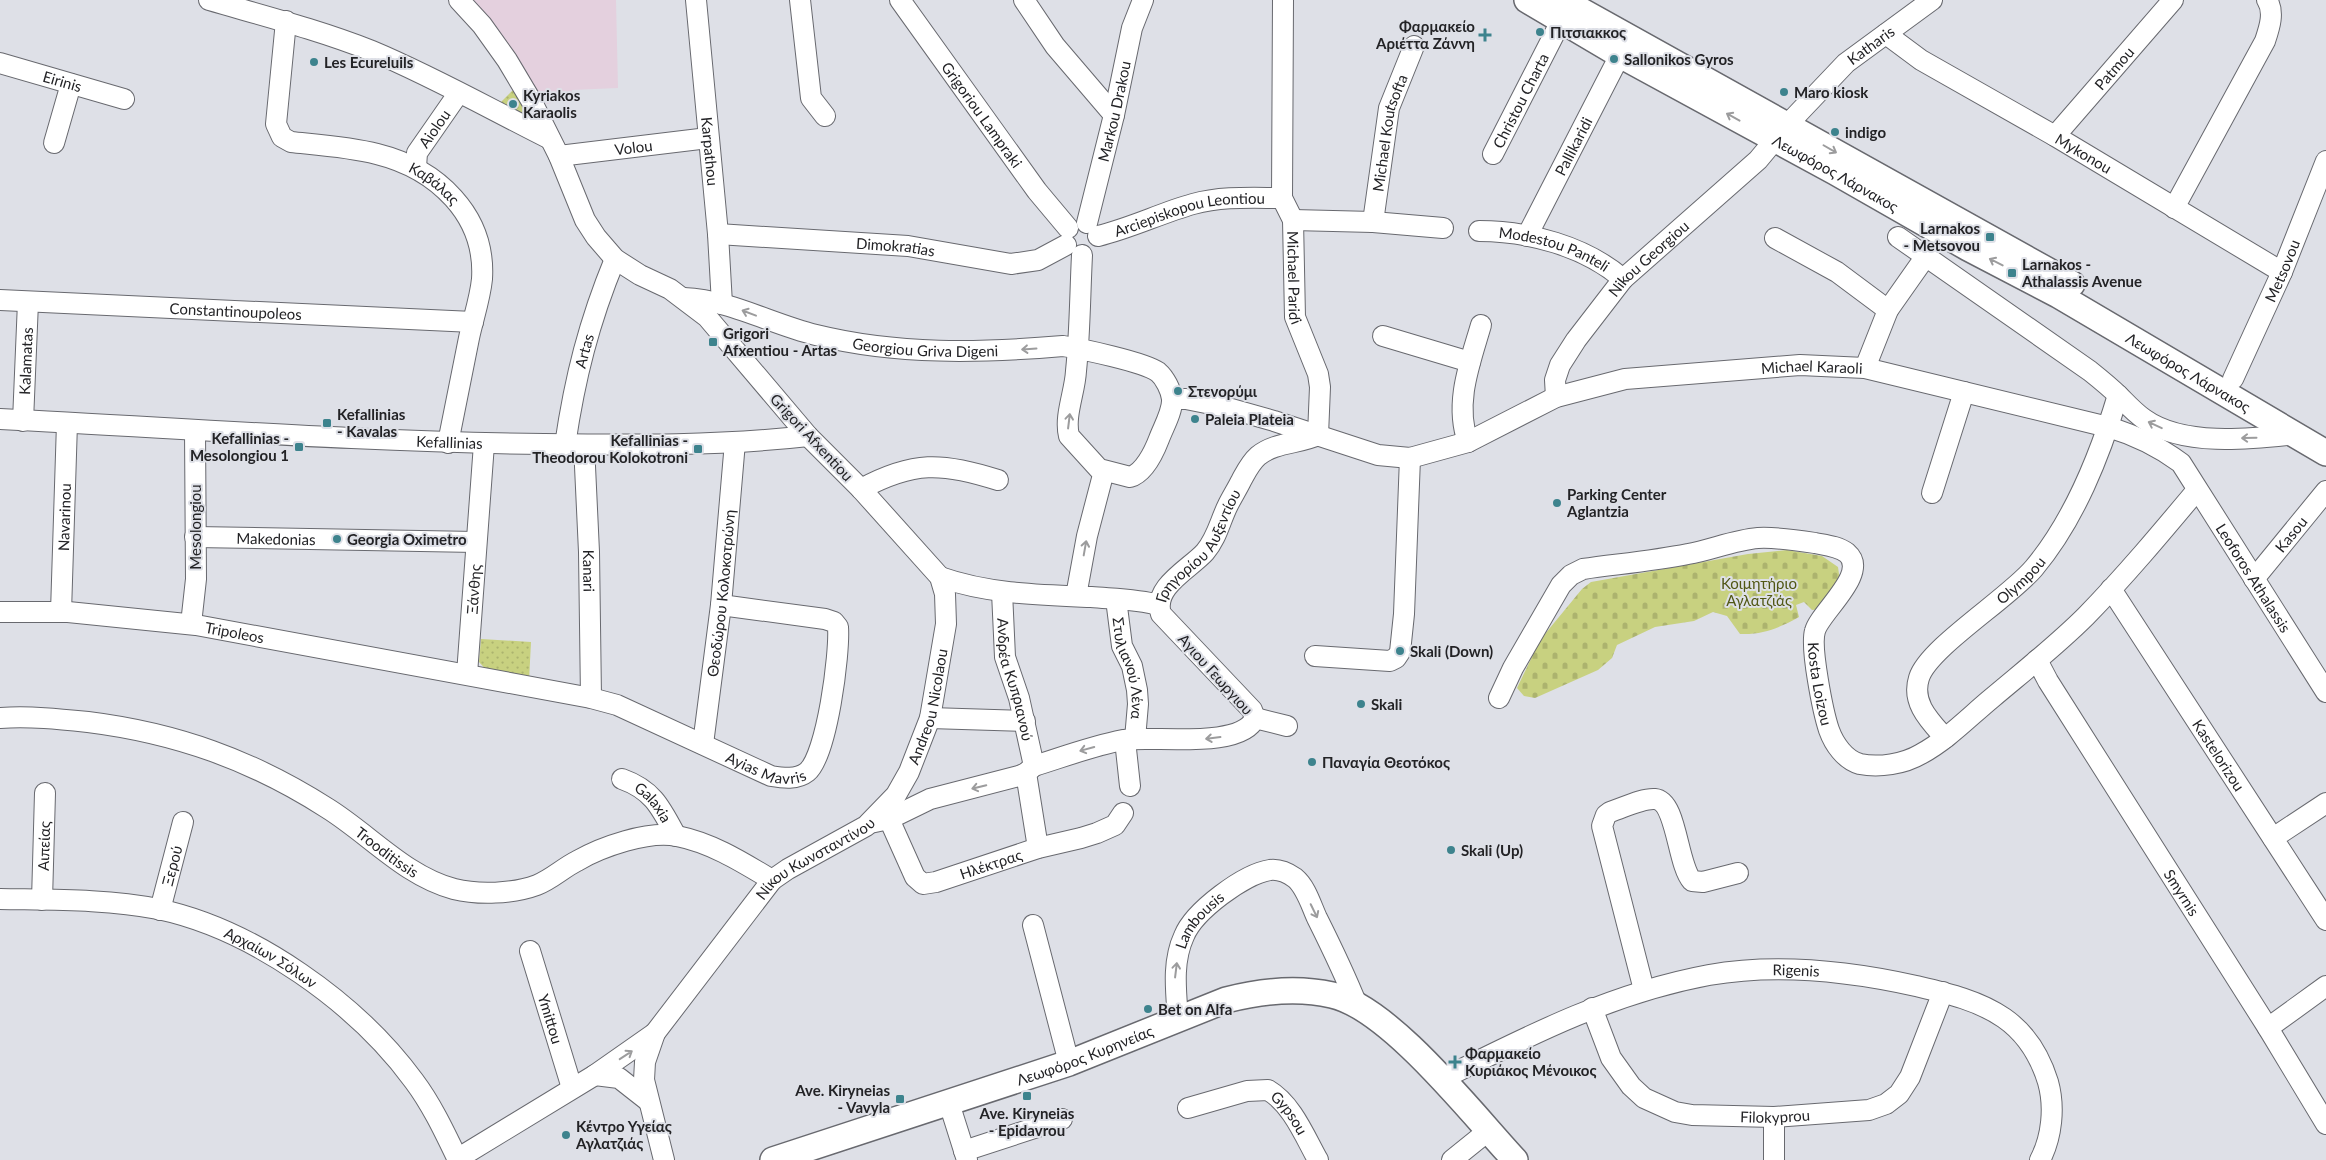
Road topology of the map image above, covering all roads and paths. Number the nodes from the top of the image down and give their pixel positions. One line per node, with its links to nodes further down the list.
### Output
1 (209, 0): 14 (street)
2 (459, 0): 28 (street, Georgiou Griva Digeni)
3 (696, 0): 26 (street, Karpathou)
4 (800, 0): 23 (street)
5 (900, 0): 40 (street, Grigoriou Lampraki)
6 (1024, 0): 22 (street)
7 (1143, 0): 22 (street, Markou Drakou)
8 (1283, 0): 32 (street, Michael Paridi)
9 (1526, 0): 13 (main road, Λεωφόρος Λάρνακος)
10 (1932, 0): 15 (street, Katharis)
11 (2173, 0): 25 (street, Patmou)
12 (2267, 0): 33 (street)
13 (1571, 7): 17 (main road, Λεωφόρος Λάρνακος); 24 (main road, Λεωφόρος Λάρνακος); 29 (street, Christou Charta)
14 (286, 21): 20 (street); 31 (street, Καβάλας)
15 (1886, 34): 24 (street, Katharis); 25 (street, Mykonou)
16 (1414, 46): 35 (street, Michael Koutsofta)
17 (1620, 55): 24 (main road, Λεωφόρος Λάρνακος, one-way to 17); 39 (street, Pallikaridi)
18 (0, 62): 19 (street, Eirinis)
19 (71, 84): 21 (street, Eirinis); 27 (street)
20 (458, 94): 28 (street); 31 (street, Aiolou)
21 (124, 99)
22 (1114, 115): 40 (street, Markou Drakou)
23 (825, 116)
24 (1782, 132): 46 (street, Nikou Georgiou); 58 (main road, Λεωφόρος Λάρνακος, one-way to 58); 70 (main road, Λεωφόρος Λάρνακος, one-way to 24)
25 (2055, 136): 33 (street, Mykonou)
26 (708, 138): 28 (street, Volou); 38 (street, Karpathou)
27 (54, 142)
28 (554, 148): 44 (street, Georgiou Griva Digeni)
29 (1493, 154)
30 (2326, 161): 45 (street, Metsovou)
31 (416, 167): 52 (street, Καβάλας)
32 (1282, 198): 34 (street, Michael Paridi); 40 (street, Arciepiskopou Leontiou)
33 (2174, 208): 45 (street, Mykonou)
34 (1293, 220): 35 (street); 69 (street, Michael Paridi)
35 (1373, 222): 36 (street)
36 (1443, 228)
37 (1479, 231): 39 (street, Modestou Panteli)
38 (718, 234): 40 (street, Dimokratias); 50 (street, Karpathou)
39 (1527, 236): 46 (street, Modestou Panteli)
40 (1080, 237): 55 (street, Markou Drakou)
41 (1898, 237): 43 (street)
42 (1775, 238): 51 (street)
43 (1926, 256): 51 (street); 60 (street)
44 (614, 259): 47 (street, Georgiou Griva Digeni); 77 (street, Artas)
45 (2282, 272): 58 (street, Metsovou)
46 (1623, 279): 61 (street, Nikou Georgiou)
47 (684, 298): 50 (street, Georgiou Griva Digeni); 71 (street, Grigori Afxentiou)
48 (0, 300): 49 (street, Constantinoupoleos)
49 (28, 302): 52 (street, Constantinoupoleos); 64 (street, Kalamatas)
50 (722, 304): 55 (street, Georgiou Griva Digeni, one-way to 50)
51 (1888, 310): 57 (street)
52 (473, 322): 73 (street, Καβάλας)
53 (1481, 325): 56 (street)
54 (1383, 336): 56 (street)
55 (1077, 348): 62 (street); 81 (street, one-way to 55)
56 (1470, 362): 75 (street)
57 (1865, 368): 59 (street, Michael Karaoli); 61 (street, Michael Karaoli)
58 (2233, 379): 68 (main road, Λεωφόρος Λάρνακος)
59 (1964, 392): 66 (street, Michael Karaoli); 86 (street)
60 (2118, 395): 66 (street, Olympou); 72 (street, one-way to 60)
61 (1556, 397): 75 (street, Michael Karaoli)
62 (1172, 399): 69 (street); 81 (street)
63 (0, 419): 64 (street, Kefallinias)
64 (23, 420): 65 (street, Kefallinias)
65 (67, 423): 67 (street, Kefallinias); 98 (street, Navarinou)
66 (2108, 427): 80 (street, Michael Karaoli); 111 (street, Olympou)
67 (195, 430): 73 (street, Kefallinias); 87 (street, Mesolongiou)
68 (2326, 433)
69 (1318, 434): 79 (street); 96 (street, Γρηγορίου Αυξεντίου)
70 (2296, 434): 72 (street, one-way to 72); 78 (main road, Λεωφόρος Λάρνακος)
71 (808, 436): 74 (street, Kefallinias); 83 (street, Grigori Afxentiou)
72 (2201, 438): 80 (street)
73 (448, 442): 76 (street, Kefallinias)
74 (735, 442): 77 (street, Kefallinias); 95 (street, Θεοδώρου Κολοκοτρώνη)
75 (1468, 442): 79 (street, Michael Karaoli)
76 (484, 444): 77 (street, Kefallinias); 88 (street, Ξάνθης)
77 (575, 445): 104 (street, Kanari)
78 (2326, 453)
79 (1410, 458): 100 (street)
80 (2181, 462): 84 (street, Leoforos Athalassis)
81 (1104, 471): 93 (street, one-way to 81)
82 (998, 480): 83 (street)
83 (860, 489): 89 (street, Grigori Afxentiou)
84 (2197, 490): 90 (street, Leoforos Athalassis); 91 (street, Kosta Loizou)
85 (2326, 491): 90 (street, Kasou)
86 (1932, 493)
87 (195, 537): 88 (street, Makedonias); 99 (street, Mesolongiou)
88 (476, 542): 102 (street, Ξάνθης)
89 (940, 577): 92 (street, Γρηγορίου Αυξεντίου); 107 (street, Andreou Nicolaou)
90 (2254, 579): 103 (street, Leoforos Athalassis)
91 (2111, 590): 101 (street, Kosta Loizou); 123 (street, Kastelorizou)
92 (1002, 592): 93 (street, Γρηγορίου Αυξεντίου); 109 (street, Ανδρέα Κυπριανού)
93 (1076, 596): 94 (street, Γρηγορίου Αυξεντίου)
94 (1116, 599): 96 (street, Γρηγορίου Αυξεντίου); 112 (street, Στυλιανού Λένα)
95 (721, 605): 113 (street, Θεοδώρου Κολοκοτρώνη); 113 (street, Ayias Mavris)
96 (1159, 605): 108 (street, Αγιου Γεωργιου)
97 (0, 612): 98 (street, Tripoleos)
98 (61, 612): 99 (street, Tripoleos)
99 (190, 624): 102 (street, Tripoleos)
100 (1316, 656)
101 (2037, 660): 111 (street, Kosta Loizou); 139 (street, Smyrnis)
102 (467, 674): 104 (street, Ayias Mavris)
103 (2324, 684)
104 (591, 698): 113 (street, Ayias Mavris)
105 (1499, 698): 111 (street, Kosta Loizou)
106 (0, 718): 122 (street, Trooditissis)
107 (930, 718): 109 (street); 120 (street, Andreou Nicolaou)
108 (1255, 718): 110 (street, Αγιου Γεωργιου); 112 (street, Νίκου Κωνσταντίνου, one-way to 112)
109 (1026, 721): 114 (street, Ανδρέα Κυπριανού)
110 (1287, 726)
111 (1945, 738)
112 (1130, 739): 114 (street, Νίκου Κωνσταντίνου, one-way to 114); 116 (street)
113 (704, 744)
114 (1030, 770): 120 (street, Νίκου Κωνσταντίνου, one-way to 120); 124 (street, Ανδρέα Κυπριανού)
115 (622, 779): 122 (street, Galaxia)
116 (1130, 786)
117 (45, 793): 128 (street, Αιπείας)
118 (2326, 803): 123 (street)
119 (1123, 813): 124 (street, Ηλέκτρας)
120 (880, 821): 124 (street, Ηλέκτρας); 126 (street, Νίκου Κωνσταντίνου)
121 (183, 822): 129 (street, Ξερού)
122 (676, 836): 126 (street, Trooditissis)
123 (2273, 838): 130 (street, Kastelorizou)
124 (1038, 848)
125 (1738, 874): 134 (street)
126 (772, 880): 140 (street, Νίκου Κωνσταντίνου)
127 (0, 899): 128 (street, Αρχαίων Σόλων)
128 (42, 900): 129 (street, Αρχαίων Σόλων)
129 (160, 910): 153 (street, Αρχαίων Σόλων)
130 (2326, 920)
131 (1033, 925): 141 (street)
132 (530, 952): 144 (street, Ymittou)
133 (2326, 986): 139 (street)
134 (1644, 990): 135 (street, Rigenis); 137 (street, Rigenis)
135 (1943, 992): 148 (street, Filokyprou); 160 (street, Rigenis)
136 (1357, 1005): 138 (main road, Λεωφόρος Κυρηνείας); 138 (street, Lambousis, one-way to 136); 143 (main road, Λεωφόρος Κυρηνείας)
137 (1592, 1008): 143 (street, Rigenis); 148 (street, Filokyprou)
138 (1178, 1019): 141 (main road, Λεωφόρος Κυρηνείας)
139 (2268, 1028): 150 (street, Smyrnis)
140 (655, 1033): 142 (street, Νίκου Κωνσταντίνου, one-way to 140); 145 (street)
141 (1069, 1063): 146 (main road, Λεωφόρος Κυρηνείας)
142 (595, 1075): 144 (street, Νίκου Κωνσταντίνου); 145 (street)
143 (1442, 1079): 151 (main road, Λεωφόρος Κυρηνείας)
144 (572, 1088): 153 (street, Νίκου Κωνσταντίνου)
145 (647, 1100): 154 (street)
146 (949, 1103): 152 (street); 155 (main road, Λεωφόρος Κυρηνείας)
147 (1188, 1108): 156 (street, Gypsou)
148 (1774, 1117): 159 (street)
149 (1062, 1119): 152 (street)
150 (2326, 1124)
151 (1488, 1131): 157 (street); 158 (main road, Λεωφόρος Κυρηνείας)
152 (965, 1155)
153 (458, 1160)
154 (664, 1160)
155 (773, 1160)
156 (1318, 1160)
157 (1452, 1160)
158 (1515, 1160)
159 (1774, 1160)
160 (2040, 1160)

